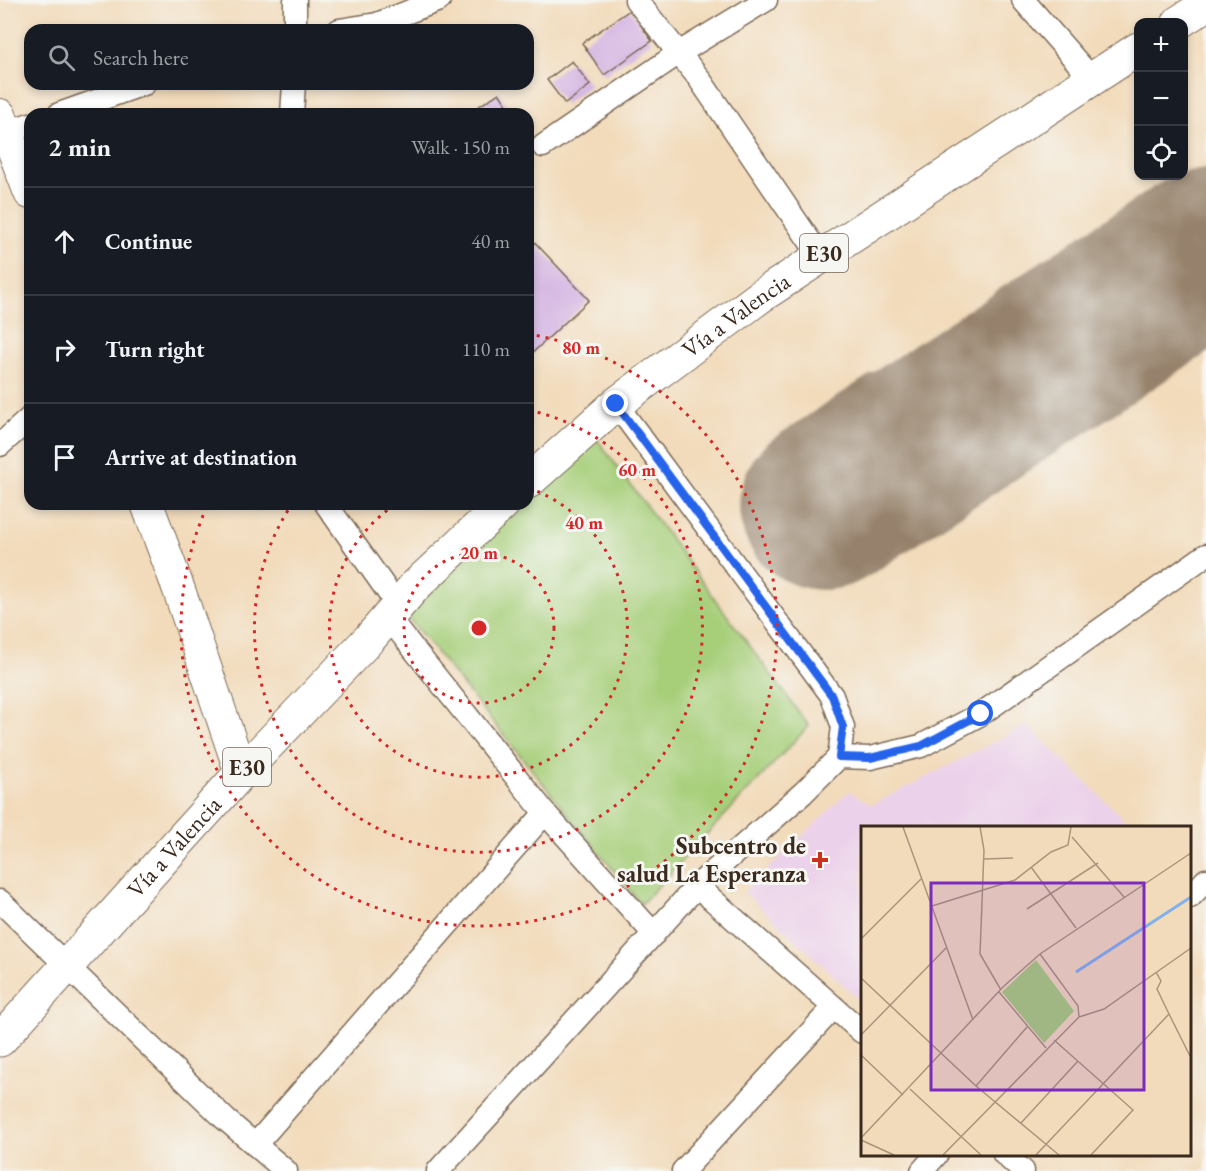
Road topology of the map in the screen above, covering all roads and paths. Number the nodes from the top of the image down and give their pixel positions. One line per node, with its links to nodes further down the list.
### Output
1 (295, 0): 8 (street)
2 (439, 0): 9 (street)
3 (636, 0): 11 (street)
4 (766, 0): 11 (street)
5 (1023, 0): 12 (street)
6 (1206, 5): 7 (highway)
7 (1185, 18)
8 (295, 24)
9 (377, 24)
10 (1134, 52): 12 (highway, Vía a Valencia / E30)
11 (679, 53): 18 (street); 20 (street)
12 (1092, 79): 20 (highway, Vía a Valencia / E30)
13 (127, 90): 15 (street)
14 (294, 90): 16 (street)
15 (75, 108)
16 (292, 108)
17 (12, 124): 19 (main road)
18 (543, 146)
19 (24, 170)
20 (820, 256): 21 (highway, Vía a Valencia / E30)
21 (616, 404): 24 (highway, Vía a Valencia / E30); 30 (street)
22 (24, 423): 23 (street)
23 (0, 445)
24 (534, 477)
25 (149, 510): 31 (main road)
26 (330, 510): 29 (street)
27 (497, 510): 29 (highway, Vía a Valencia / E30)
28 (1206, 555): 30 (street)
29 (393, 612): 31 (highway, Vía a Valencia / E30); 32 (street)
30 (839, 757): 34 (street)
31 (241, 773): 38 (highway, Vía a Valencia / E30)
32 (545, 813): 37 (street); 42 (street)
33 (1206, 880): 35 (street)
34 (697, 886): 37 (street); 39 (street)
35 (1191, 896)
36 (0, 901): 38 (street)
37 (654, 934): 46 (street)
38 (67, 965): 41 (highway, Vía a Valencia / E30); 42 (street)
39 (834, 1007): 40 (street); 47 (street)
40 (861, 1031)
41 (0, 1040)
42 (255, 1145): 45 (street)
43 (936, 1156): 48 (street)
44 (1005, 1156): 49 (street)
45 (286, 1171)
46 (438, 1171)
47 (683, 1171)
48 (922, 1171)
49 (1023, 1171)

